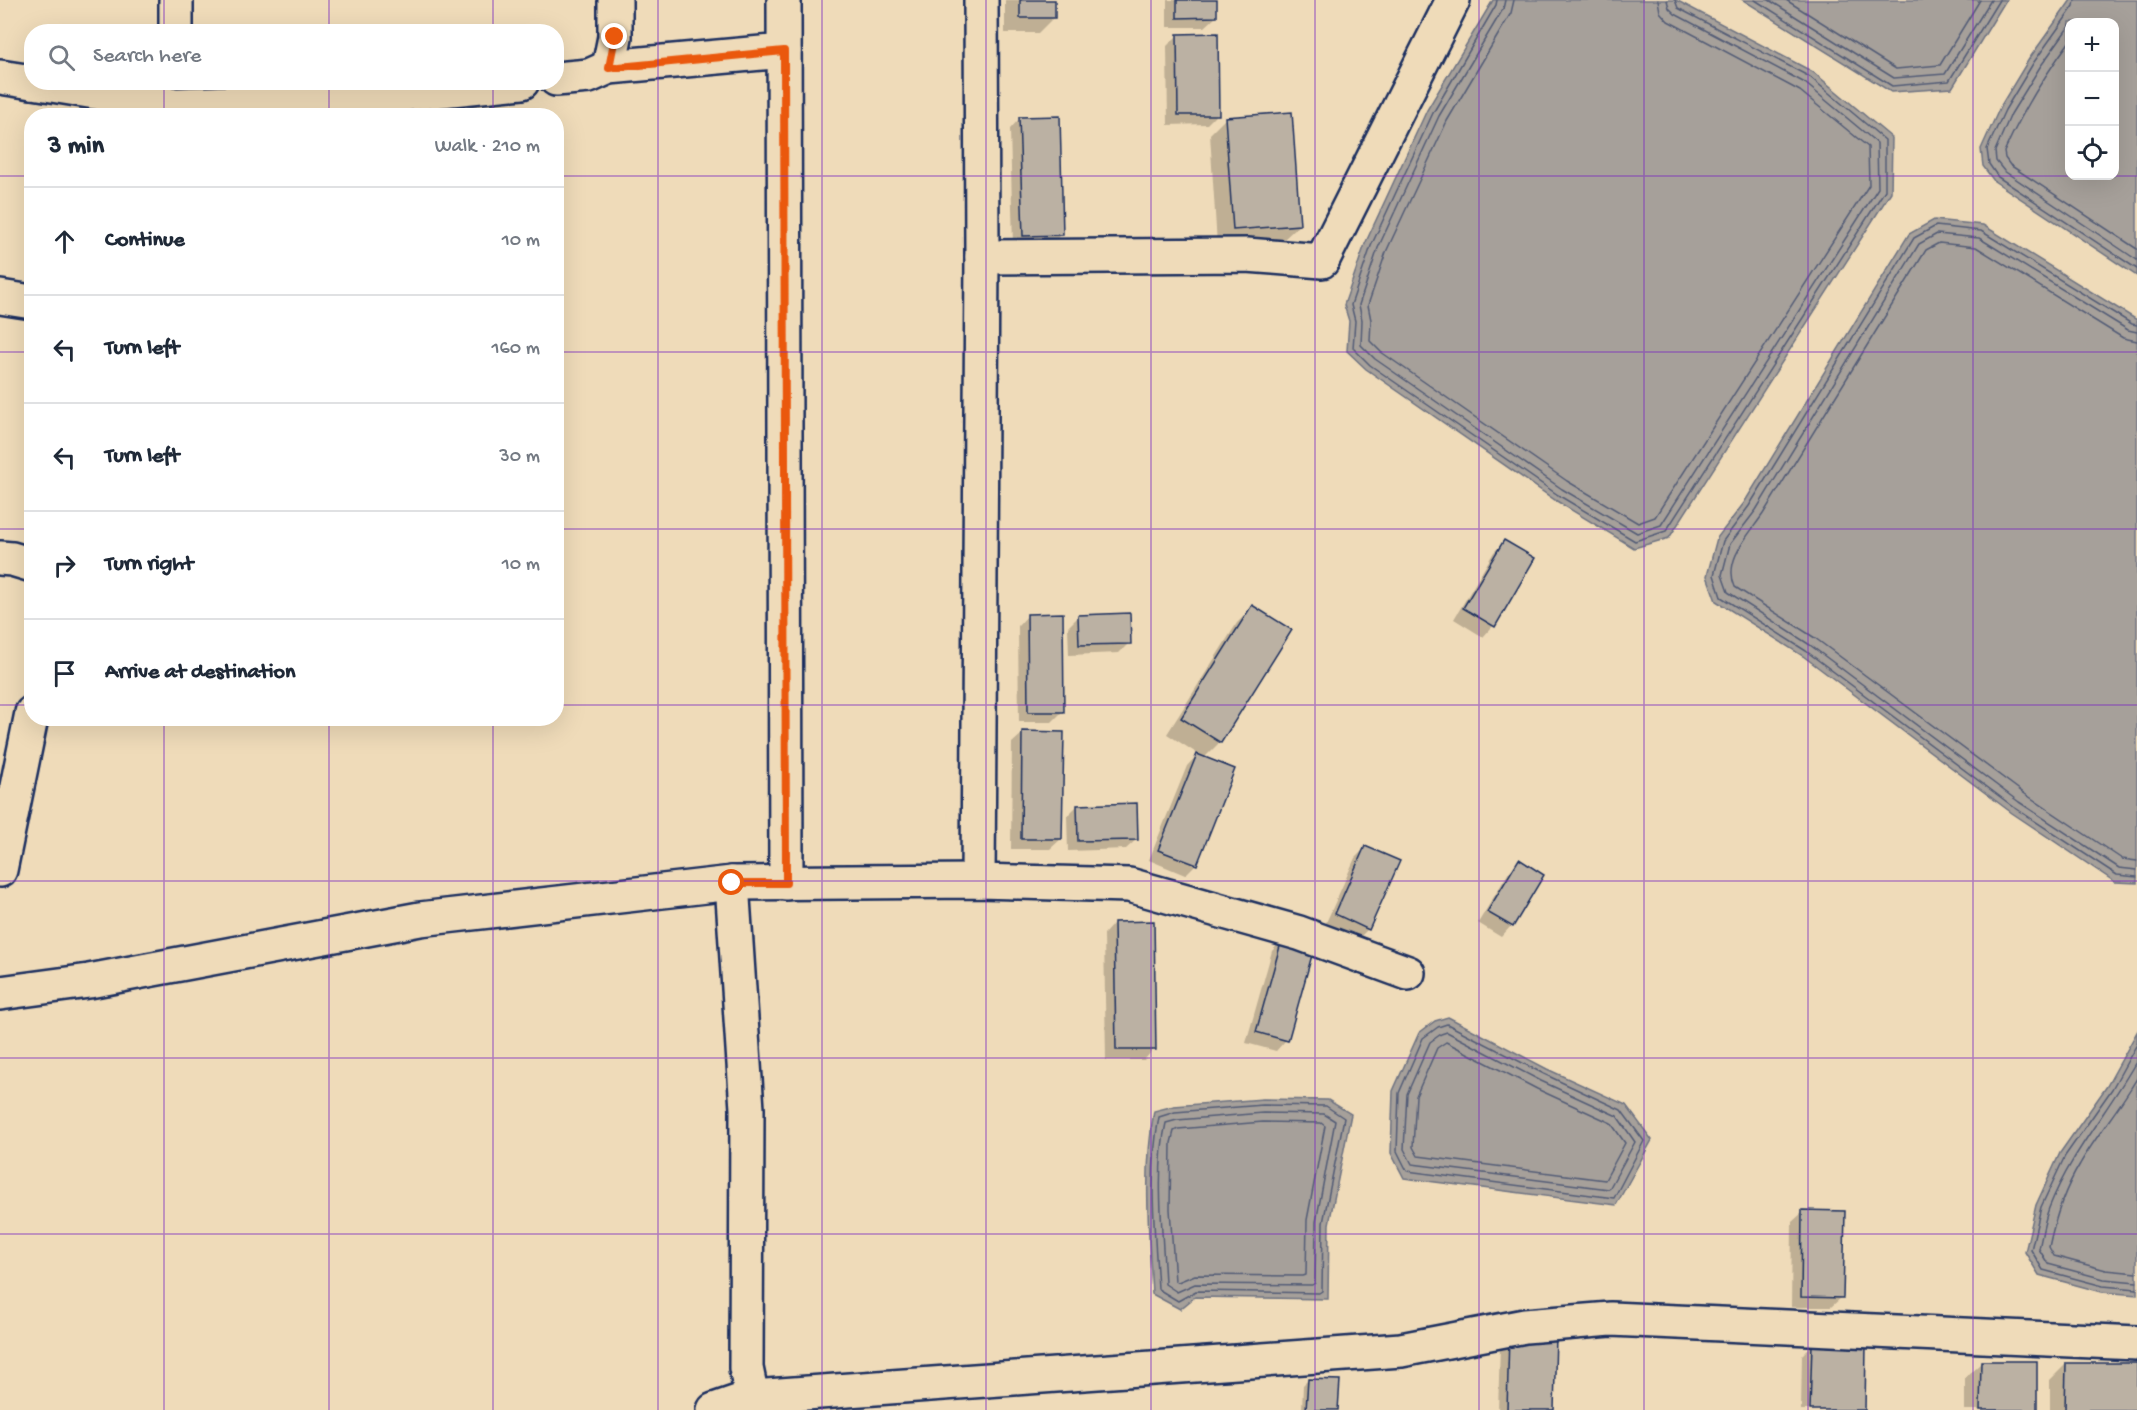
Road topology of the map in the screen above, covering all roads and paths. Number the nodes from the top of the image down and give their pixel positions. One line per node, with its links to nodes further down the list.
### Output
1 (176, 0): 6 (street)
2 (615, 0): 8 (street)
3 (784, 0): 7 (street)
4 (981, 0): 15 (street)
5 (1453, 0): 15 (street)
6 (176, 24)
7 (784, 51): 8 (street); 24 (street)
8 (609, 68): 10 (street)
9 (0, 77): 11 (street)
10 (564, 78)
11 (24, 81)
12 (93, 90): 14 (street)
13 (442, 90): 14 (street)
14 (176, 101)
15 (982, 256): 22 (street)
16 (0, 297): 17 (street)
17 (24, 301)
18 (0, 558): 19 (street)
19 (24, 563)
20 (29, 726): 21 (street)
21 (0, 870)
22 (978, 881): 24 (street); 25 (street)
23 (732, 883): 24 (street); 26 (street); 28 (street)
24 (786, 883)
25 (1408, 973)
26 (0, 993)
27 (2137, 1343): 28 (street)
28 (752, 1397): 29 (street)
29 (714, 1410)

